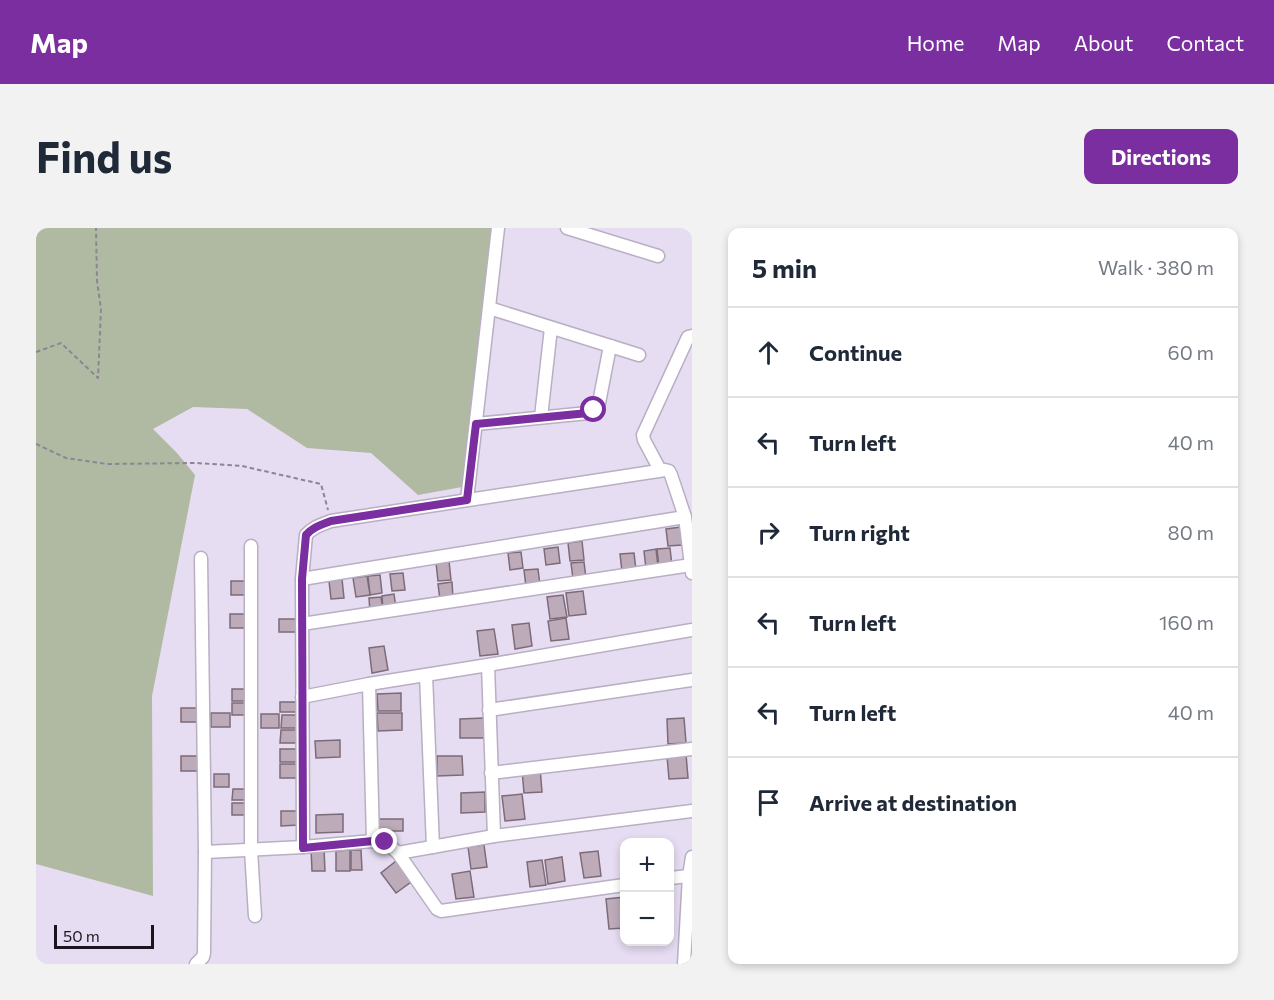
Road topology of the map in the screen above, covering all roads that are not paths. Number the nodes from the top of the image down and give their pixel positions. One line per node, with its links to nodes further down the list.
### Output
1 (498, 228): 4 (street)
2 (567, 228): 3 (street)
3 (658, 256)
4 (489, 308): 5 (street); 10 (street)
5 (551, 328): 7 (street); 9 (street)
6 (692, 336): 11 (street)
7 (610, 346): 8 (street); 9 (street)
8 (639, 355)
9 (541, 417): 10 (street)
10 (476, 424): 12 (street)
11 (660, 470): 12 (street); 13 (street)
12 (467, 500): 17 (street)
13 (685, 517): 16 (street); 17 (street)
14 (251, 546): 33 (street)
15 (201, 558): 34 (street)
16 (691, 569): 18 (street)
17 (302, 579): 18 (street)
18 (302, 624): 24 (street)
19 (692, 630): 20 (street)
20 (488, 665): 21 (street); 25 (street)
21 (426, 675): 23 (street); 31 (street)
22 (692, 680): 25 (street)
23 (369, 684): 24 (street); 30 (street)
24 (302, 697): 32 (street)
25 (489, 710): 27 (street)
26 (692, 749): 27 (street)
27 (491, 773): 29 (street)
28 (692, 811): 29 (street)
29 (494, 836): 31 (street)
30 (373, 841): 32 (street); 35 (street)
31 (433, 847): 35 (street)
32 (303, 848): 33 (street)
33 (251, 850): 34 (street); 40 (street)
34 (205, 852): 41 (street)
35 (398, 853): 39 (street)
36 (692, 857): 37 (street)
37 (689, 876): 38 (street); 42 (street)
38 (674, 878)
39 (620, 886)
40 (255, 916)
41 (196, 964)
42 (684, 964)

